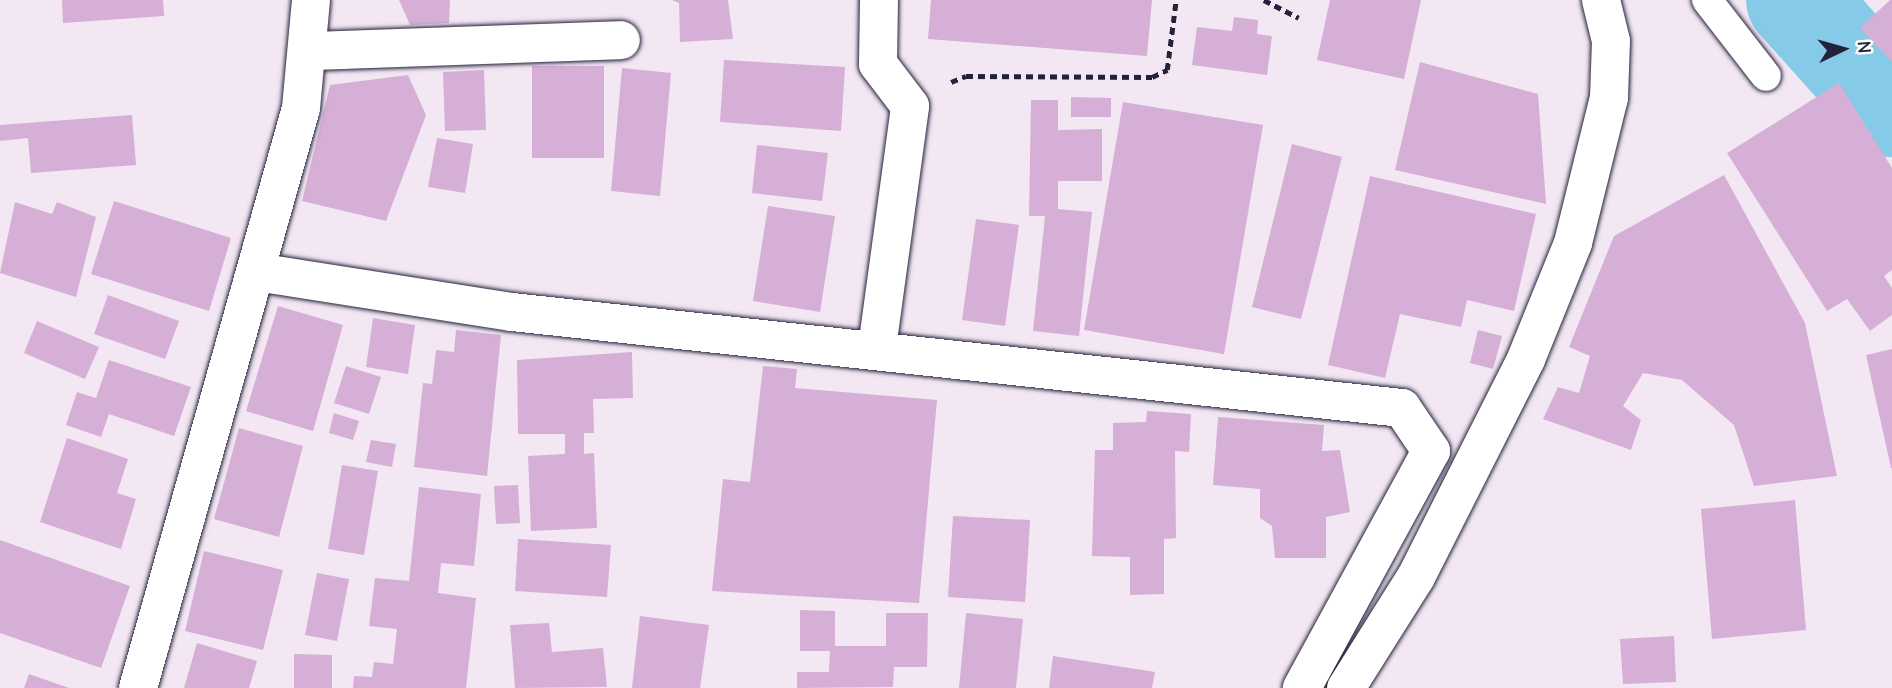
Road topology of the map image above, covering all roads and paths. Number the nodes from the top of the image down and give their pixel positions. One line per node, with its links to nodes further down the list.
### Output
1 (312, 0): 9 (street)
2 (879, 0): 11 (street)
3 (1176, 0): 11 (path)
4 (1264, 0): 7 (path)
5 (1601, 0): 16 (street)
6 (1707, 0): 10 (lane)
7 (1299, 18)
8 (621, 40): 9 (street)
9 (311, 51): 12 (street)
10 (1766, 76)
11 (910, 106): 13 (street)
12 (256, 272): 13 (street); 14 (street)
13 (877, 348): 15 (street)
14 (138, 688)
15 (1302, 688)
16 (1346, 688)

